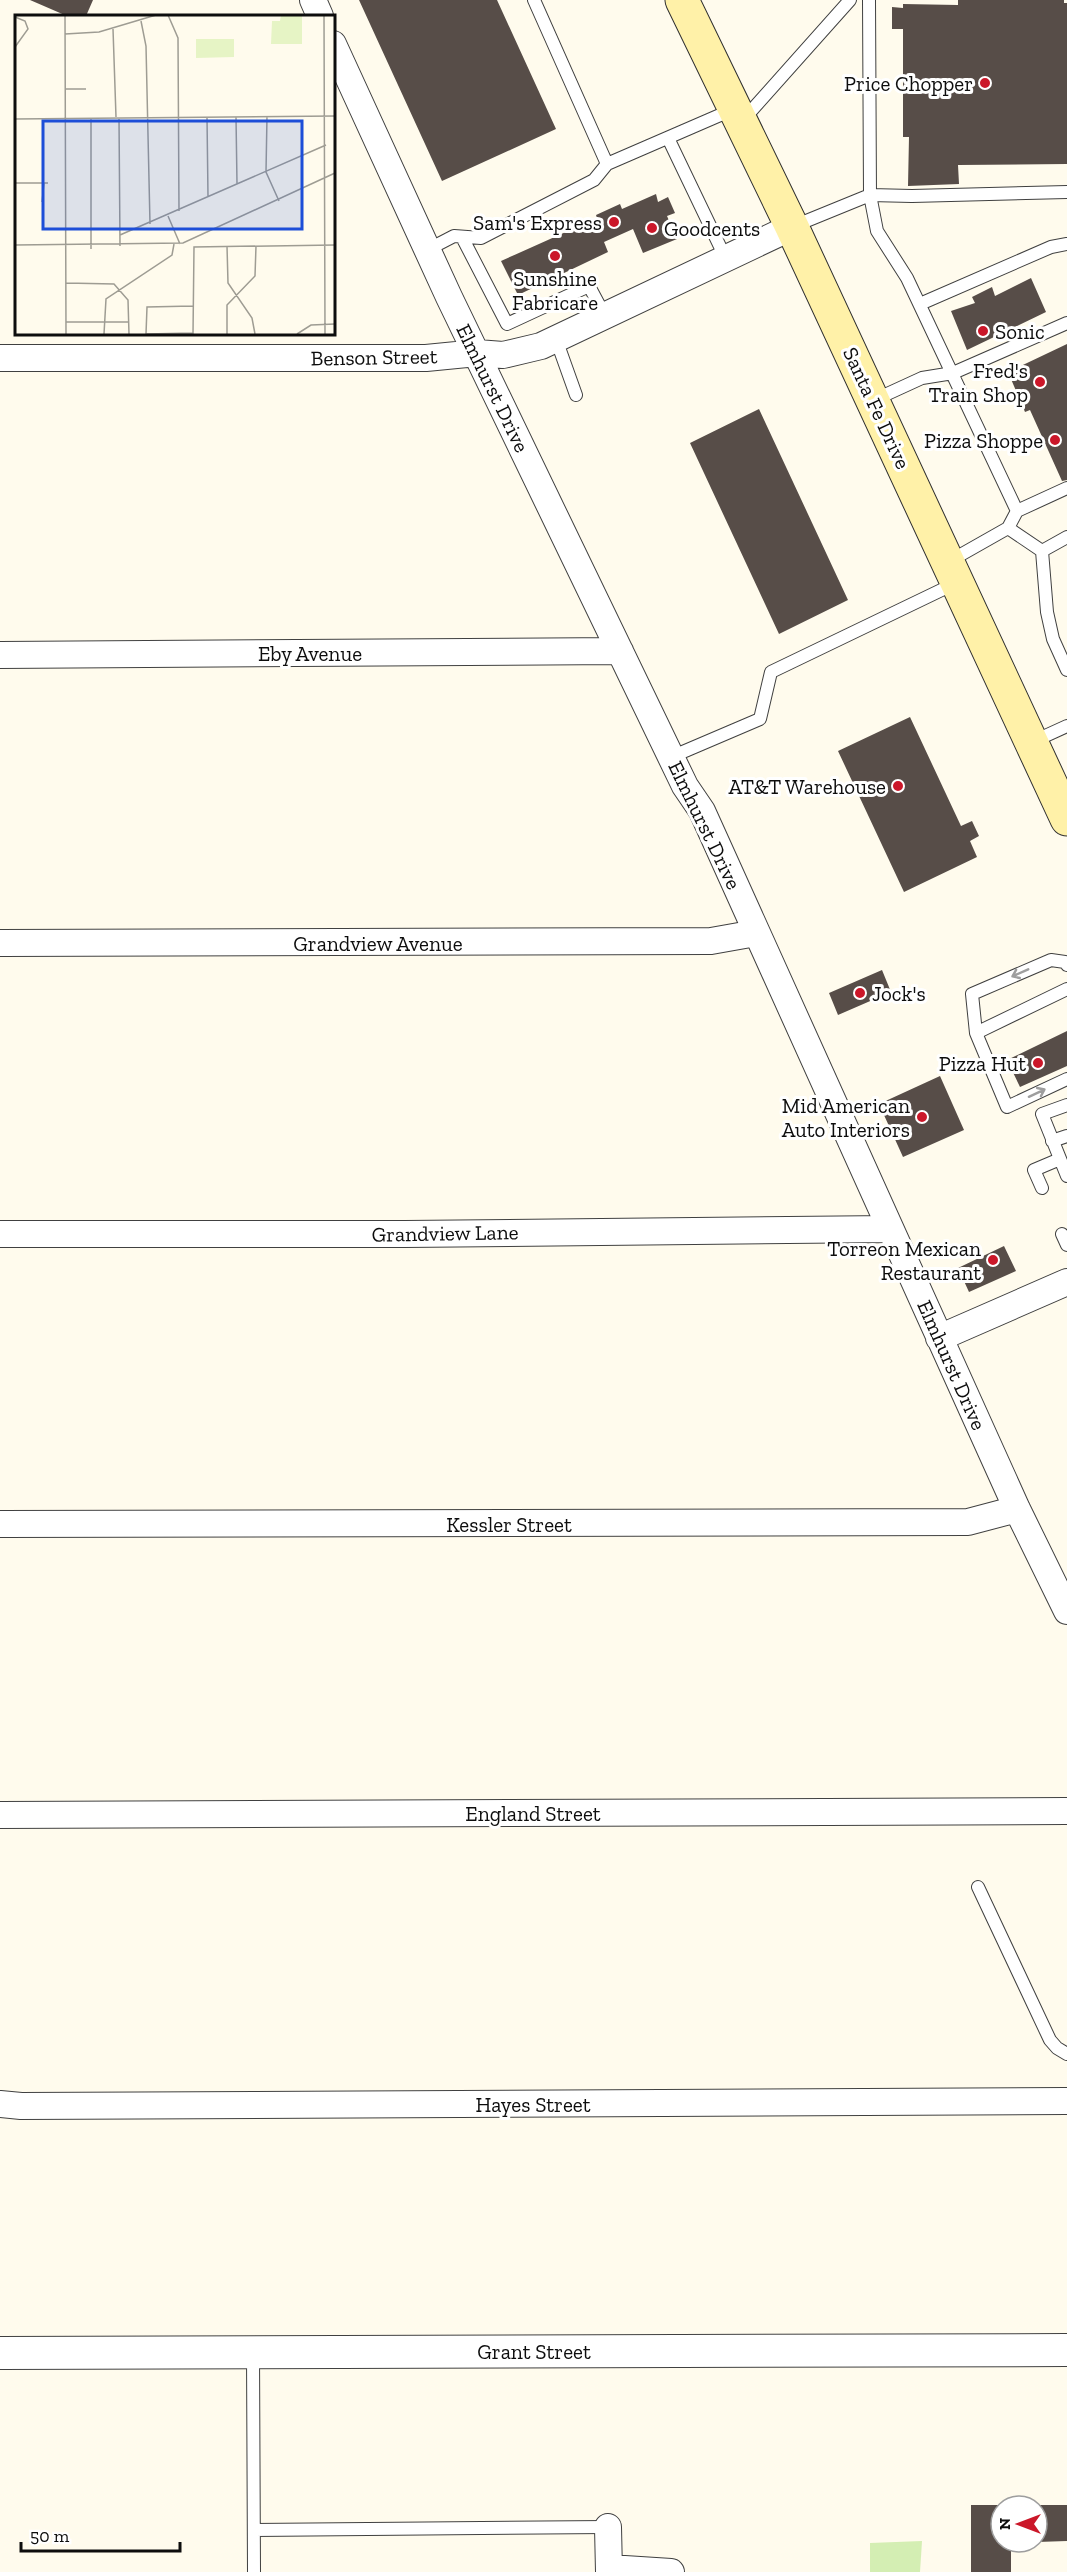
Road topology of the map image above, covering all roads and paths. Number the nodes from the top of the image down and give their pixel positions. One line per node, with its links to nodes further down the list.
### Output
1 (313, 0): 6 (street)
2 (534, 0): 10 (lane)
3 (682, 0): 8 (main road, Santa Fe Drive)
4 (850, 0): 8 (lane)
5 (870, 0): 12 (lane)
6 (320, 15)
7 (334, 46): 16 (street, Elmhurst Drive)
8 (738, 115): 9 (lane); 13 (main road, Santa Fe Drive)
9 (668, 138): 10 (lane); 17 (lane)
10 (607, 164): 14 (lane)
11 (1067, 192): 12 (lane)
12 (870, 195): 13 (lane); 18 (lane)
13 (792, 227): 17 (street, Benson Street); 26 (main road, Santa Fe Drive)
14 (462, 237): 16 (lane); 19 (lane)
15 (1067, 244): 18 (lane)
16 (427, 250): 22 (street, Elmhurst Drive)
17 (726, 259): 19 (street, Benson Street)
18 (920, 304): 24 (lane)
19 (605, 316): 21 (street, Benson Street)
20 (1067, 323): 24 (lane)
21 (556, 339): 22 (street, Benson Street); 25 (lane)
22 (477, 353): 23 (street, Benson Street); 33 (street, Elmhurst Drive)
23 (0, 358)
24 (953, 373): 26 (lane); 28 (lane)
25 (576, 395)
26 (873, 400): 32 (main road, Santa Fe Drive)
27 (1067, 488): 28 (lane)
28 (1017, 511): 29 (lane)
29 (1008, 528): 31 (lane); 32 (lane)
30 (1067, 537): 31 (lane)
31 (1042, 551): 35 (lane)
32 (952, 572): 37 (main road, Santa Fe Drive); 38 (lane)
33 (620, 651): 34 (street, Eby Avenue); 38 (street, Elmhurst Drive)
34 (0, 655)
35 (1067, 670)
36 (1067, 726): 37 (lane)
37 (1031, 742): 39 (main road, Santa Fe Drive)
38 (671, 757): 40 (street, Elmhurst Drive)
39 (1067, 819)
40 (756, 933): 41 (street, Grandview Avenue); 52 (street, Elmhurst Drive)
41 (0, 943)
42 (1067, 965): 44 (lane, one-way to 44)
43 (1067, 989): 44 (lane)
44 (976, 1033): 45 (lane, one-way to 45)
45 (1067, 1079)
46 (1067, 1105): 48 (lane)
47 (1067, 1136): 48 (lane)
48 (1052, 1141): 49 (lane)
49 (1060, 1159): 50 (lane); 51 (lane)
50 (1067, 1176)
51 (1042, 1188)
52 (890, 1229): 53 (street, Grandview Lane); 55 (street, Elmhurst Drive)
53 (0, 1234)
54 (1067, 1282): 55 (street)
55 (939, 1338): 56 (street, Elmhurst Drive)
56 (1017, 1509): 57 (street, Kessler Street); 58 (street, Elmhurst Drive)
57 (0, 1524)
58 (1067, 1611)
59 (1067, 1811): 60 (street, England Street)
60 (0, 1815)
61 (978, 1887): 62 (lane)
62 (1067, 2054)
63 (1067, 2101): 64 (street, Hayes Street)
64 (0, 2104)
65 (1067, 2350): 66 (street, Grant Street)
66 (253, 2352): 67 (street, Grant Street); 69 (lane)
67 (0, 2353)
68 (608, 2527): 69 (lane); 70 (street)
69 (254, 2530): 71 (lane)
70 (609, 2570): 72 (street)
71 (254, 2572)
72 (671, 2572)

